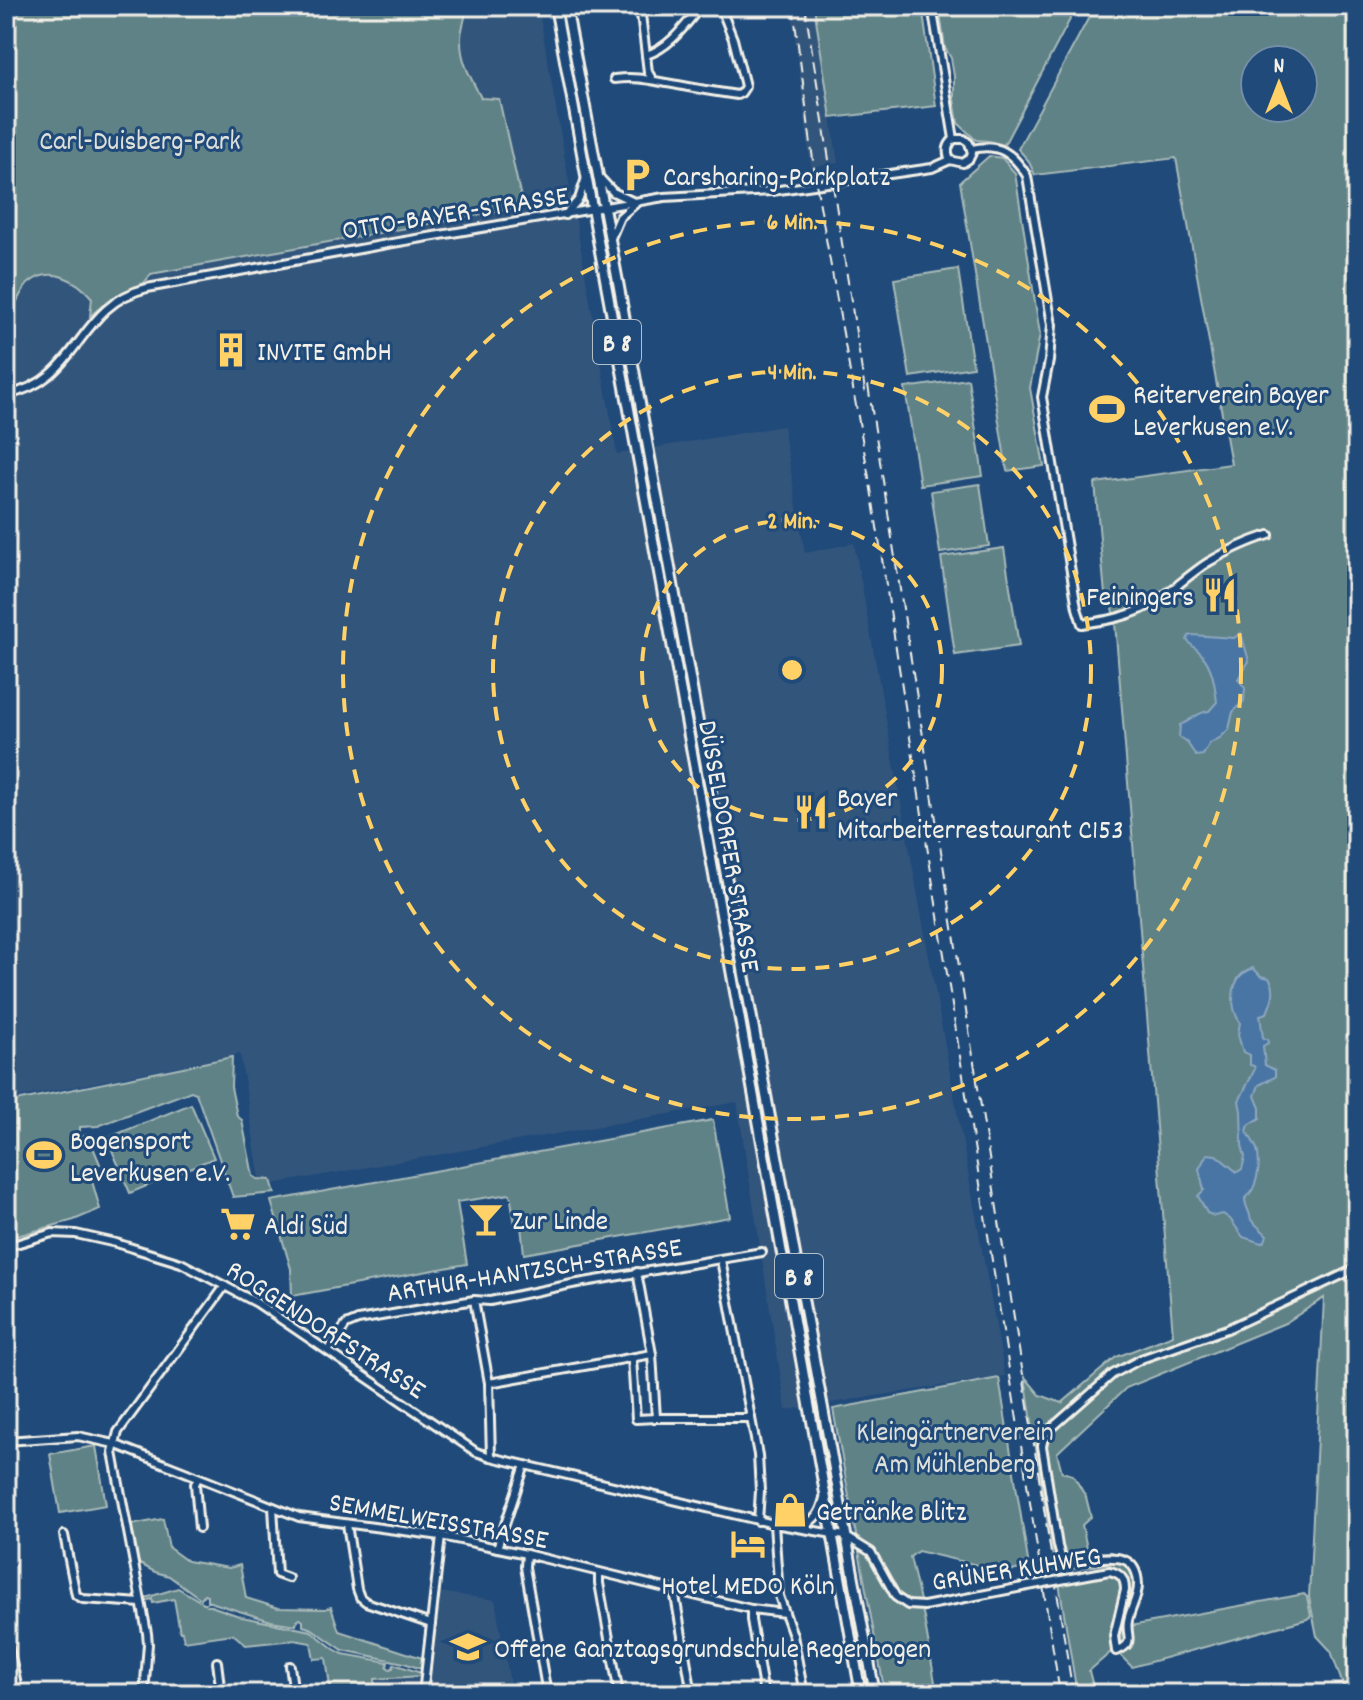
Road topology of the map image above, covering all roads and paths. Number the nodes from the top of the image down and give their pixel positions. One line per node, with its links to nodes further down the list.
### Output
1 (555, 6): 14 (main road, DÜSSELDORFER STRASSE / B 8)
2 (566, 6): 13 (main road, DÜSSELDORFER STRASSE / B 8)
3 (640, 6): 7 (street)
4 (701, 6): 7 (street)
5 (720, 6): 9 (street)
6 (932, 6): 10 (street)
7 (646, 55): 9 (street)
8 (614, 79): 9 (street)
9 (652, 79)
10 (954, 139): 11 (street); 12 (street)
11 (972, 149): 12 (street); 21 (street)
12 (950, 160): 15 (street, OTTO-BAYER-STRASSE)
13 (598, 176): 15 (street); 16 (main road, DÜSSELDORFER STRASSE / B 8)
14 (586, 177): 17 (main road, DÜSSELDORFER STRASSE / B 8); 18 (street)
15 (636, 203): 16 (street, OTTO-BAYER-STRASSE); 19 (street)
16 (605, 208): 17 (street, OTTO-BAYER-STRASSE); 19 (main road, DÜSSELDORFER STRASSE / B 8)
17 (592, 211): 18 (street, OTTO-BAYER-STRASSE); 23 (main road, DÜSSELDORFER STRASSE / B 8)
18 (565, 215): 20 (street, OTTO-BAYER-STRASSE)
19 (610, 239): 22 (main road, DÜSSELDORFER STRASSE / B 8)
20 (6, 395)
21 (1269, 535)
22 (671, 575): 23 (main road); 24 (main road, DÜSSELDORFER STRASSE / B 8)
23 (659, 578): 25 (main road, DÜSSELDORFER STRASSE / B 8)
24 (730, 898): 25 (main road); 54 (main road, DÜSSELDORFER STRASSE / B 8)
25 (719, 901): 44 (main road, DÜSSELDORFER STRASSE / B 8)
26 (6, 1247): 31 (street, ROGGENDORFSTRASSE)
27 (762, 1252): 28 (street, ARTHUR-HANTZSCH-STRASSE)
28 (721, 1260): 30 (street, ARTHUR-HANTZSCH-STRASSE); 38 (street)
29 (1357, 1268): 54 (street, GRÜNER KUHWEG, bridge)
30 (637, 1272): 32 (street, ARTHUR-HANTZSCH-STRASSE); 34 (street)
31 (225, 1286): 33 (street, ROGGENDORFSTRASSE); 40 (street)
32 (474, 1300): 33 (street, ARTHUR-HANTZSCH-STRASSE); 36 (street)
33 (328, 1351): 41 (street, ROGGENDORFSTRASSE)
34 (652, 1354): 35 (street); 37 (street)
35 (632, 1358): 36 (street); 37 (street)
36 (489, 1383): 41 (street)
37 (656, 1418): 38 (street)
38 (751, 1418): 46 (street)
39 (6, 1441): 40 (street, SEMMELWEISSTRASSE)
40 (114, 1444): 43 (street, SEMMELWEISSTRASSE); 60 (street)
41 (491, 1457): 42 (street, ROGGENDORFSTRASSE)
42 (525, 1465): 46 (street, ROGGENDORFSTRASSE); 55 (street)
43 (198, 1478): 45 (street, SEMMELWEISSTRASSE); 49 (street)
44 (825, 1492): 50 (street); 51 (main road, DÜSSELDORFER STRASSE / B 8)
45 (273, 1507): 47 (street, SEMMELWEISSTRASSE); 58 (street)
46 (758, 1521): 48 (street, ROGGENDORFSTRASSE)
47 (347, 1524): 53 (street, SEMMELWEISSTRASSE); 63 (street)
48 (774, 1524): 50 (street, ROGGENDORFSTRASSE); 62 (street)
49 (199, 1528)
50 (797, 1528): 51 (street, ROGGENDORFSTRASSE)
51 (832, 1533): 54 (street, ROGGENDORFSTRASSE); 77 (main road, DÜSSELDORFER STRASSE / B 8)
52 (64, 1535): 60 (street)
53 (441, 1536): 55 (street, SEMMELWEISSTRASSE); 63 (street)
54 (845, 1536): 78 (main road, DÜSSELDORFER STRASSE / B 8)
55 (497, 1548): 56 (street, SEMMELWEISSTRASSE)
56 (526, 1554): 57 (street, SEMMELWEISSTRASSE); 72 (street)
57 (599, 1573): 59 (street, SEMMELWEISSTRASSE); 73 (street)
58 (288, 1578)
59 (674, 1590): 61 (street, SEMMELWEISSTRASSE); 74 (street)
60 (141, 1603): 68 (street)
61 (751, 1609): 62 (street, SEMMELWEISSTRASSE); 75 (street)
62 (785, 1613): 76 (street)
63 (431, 1624): 71 (street)
64 (6, 1637): 67 (street)
65 (217, 1662): 69 (street)
66 (290, 1666): 70 (street)
67 (19, 1694)
68 (144, 1694)
69 (221, 1694)
70 (294, 1694)
71 (423, 1694)
72 (547, 1694)
73 (619, 1694)
74 (692, 1694)
75 (764, 1694)
76 (804, 1694)
77 (861, 1694)
78 (875, 1694)

